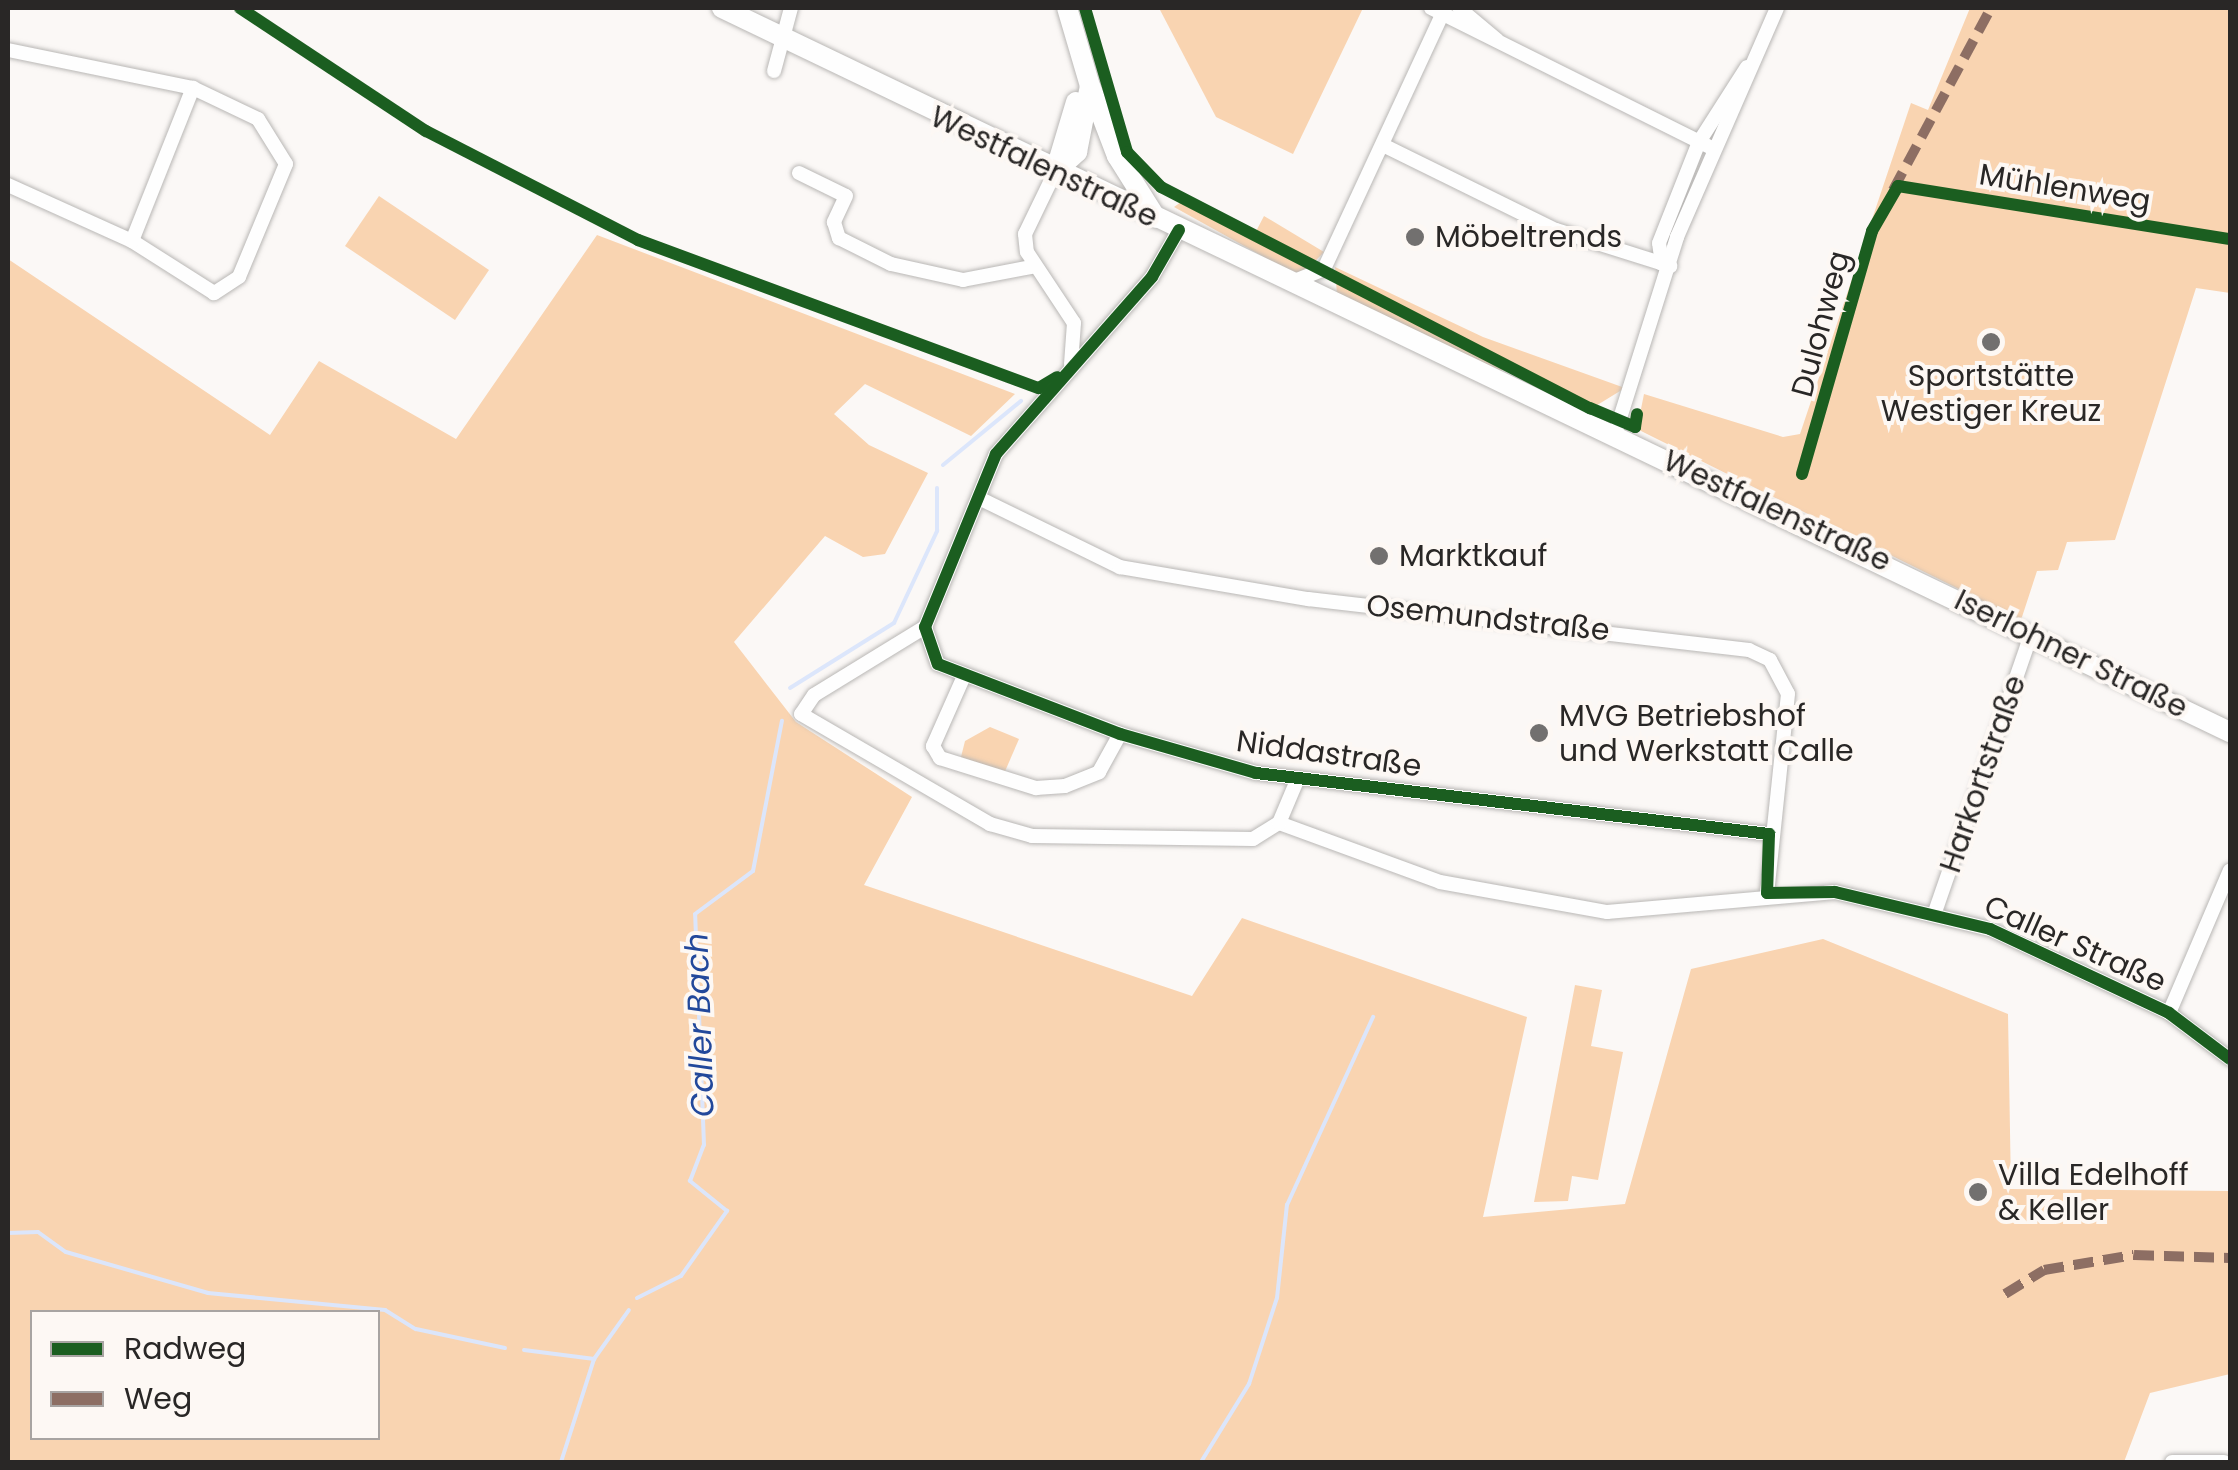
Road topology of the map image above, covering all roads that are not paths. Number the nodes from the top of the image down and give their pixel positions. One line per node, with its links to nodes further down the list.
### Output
1 (722, 8): 7 (main road, Westfalenstraße)
2 (791, 8): 7 (street)
3 (1066, 8): 10 (main road)
4 (1460, 8): 8 (street)
5 (1777, 8): 15 (street)
6 (1440, 10): 8 (street); 14 (street)
7 (778, 36): 11 (street); 16 (main road, Westfalenstraße)
8 (1500, 45): 15 (street)
9 (8, 50): 13 (street)
10 (1080, 52): 12 (main road); 16 (main road)
11 (774, 71)
12 (1090, 86): 16 (main road); 19 (main road)
13 (192, 88): 21 (street); 21 (street)
14 (1385, 146): 22 (street); 24 (street)
15 (1706, 146): 22 (street)
16 (1055, 172): 19 (main road, Westfalenstraße); 23 (street)
17 (799, 173): 23 (street)
18 (8, 185): 21 (street)
19 (1157, 220): 20 (main road, Westfalenstraße)
20 (1179, 230): 25 (main road, Westfalenstraße); 28 (street)
21 (132, 241)
22 (1666, 265): 30 (street)
23 (1036, 266): 27 (street)
24 (1324, 270): 25 (street); 26 (street)
25 (1291, 282): 26 (main road, Westfalenstraße)
26 (1333, 301): 30 (main road, Westfalenstraße)
27 (1074, 322): 28 (street); 29 (street)
28 (1106, 326): 29 (street)
29 (1070, 366): 31 (street)
30 (1615, 434): 32 (main road, Westfalenstraße)
31 (984, 500): 33 (street); 40 (street, Osemundstraße)
32 (1912, 576): 34 (main road, Iserlohner Straße)
33 (926, 627): 35 (street, Niddastraße); 39 (street)
34 (2031, 635): 36 (main road, Iserlohner Straße); 43 (street, Harkortstraße)
35 (964, 676): 37 (street, Niddastraße); 37 (street)
36 (2230, 732)
37 (1120, 734): 38 (street, Niddastraße)
38 (1298, 778): 39 (street); 40 (street, Niddastraße)
39 (1279, 823): 42 (street, Caller Straße)
40 (1769, 834): 42 (street, Osemundstraße)
41 (2230, 870): 44 (street)
42 (1767, 893): 43 (street, Caller Straße)
43 (1936, 912): 44 (street, Caller Straße)
44 (2169, 1013): 45 (street, Caller Straße)
45 (2230, 1060)
46 (2172, 1462): 47 (street)
47 (2224, 1462)

